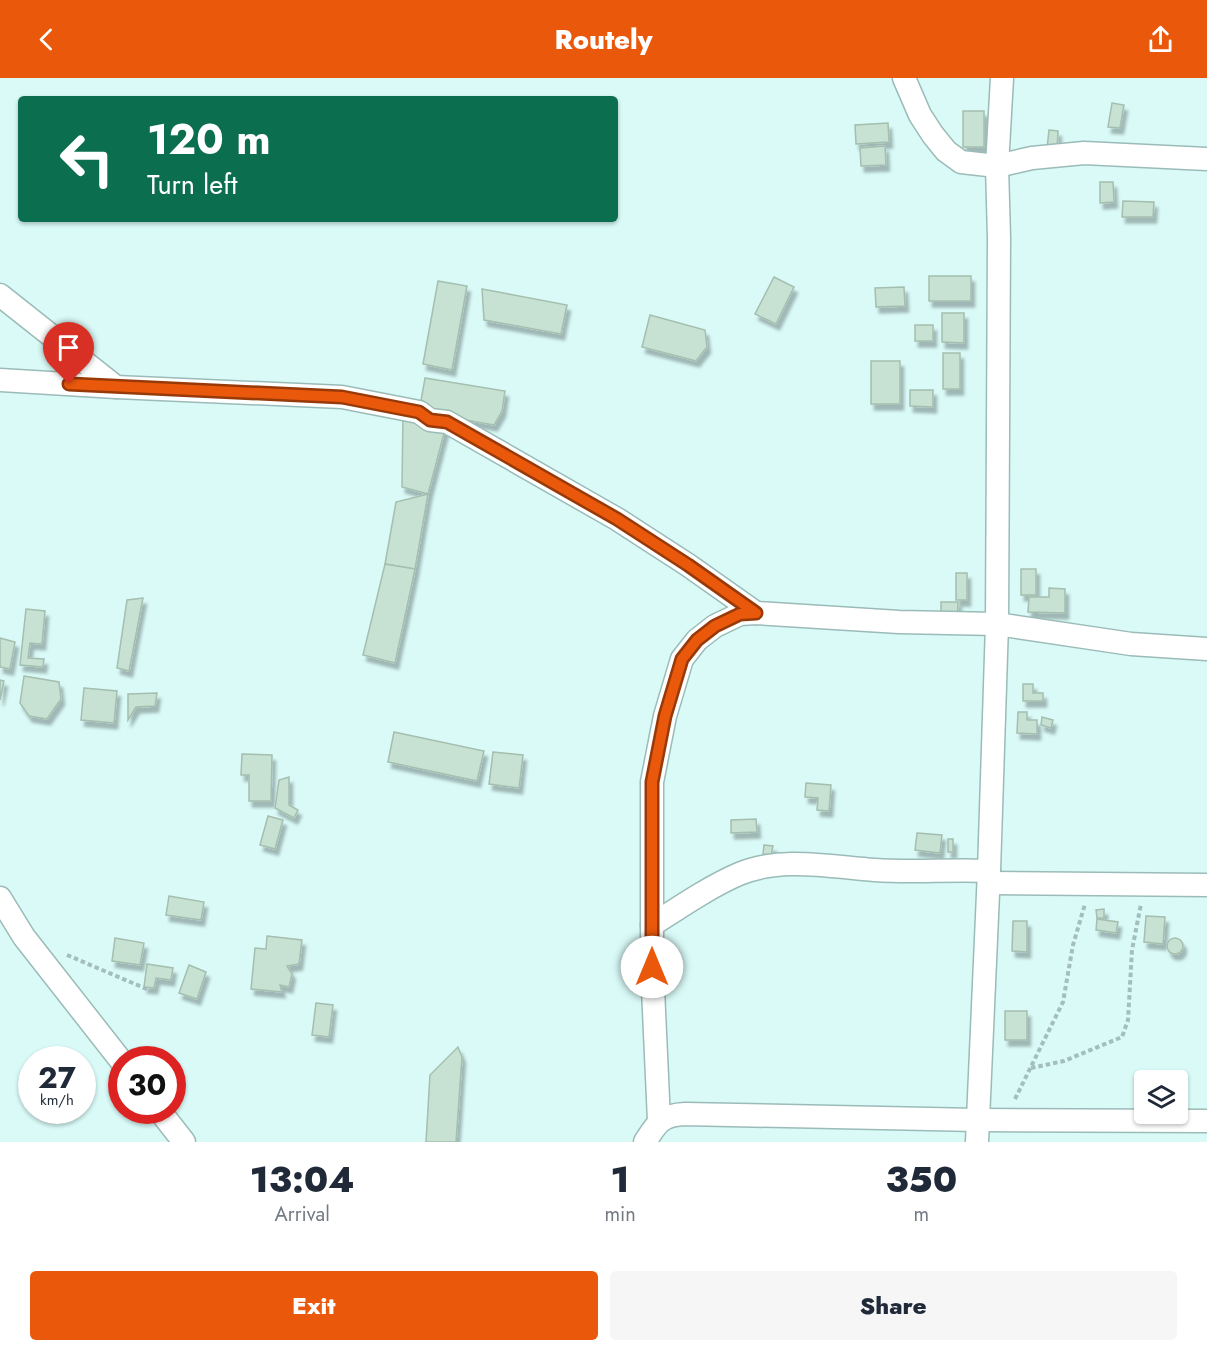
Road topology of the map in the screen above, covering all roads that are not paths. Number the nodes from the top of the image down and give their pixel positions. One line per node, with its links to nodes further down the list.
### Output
1 (904, 78): 4 (street)
2 (1002, 78): 4 (street)
3 (1207, 159): 4 (street)
4 (997, 166): 9 (street)
5 (0, 295): 7 (street)
6 (0, 380): 7 (street)
7 (116, 387): 8 (street)
8 (756, 613): 9 (street); 14 (street)
9 (997, 624): 10 (street); 11 (street)
10 (1207, 648)
11 (989, 877): 12 (street); 14 (street); 19 (street)
12 (1207, 885)
13 (0, 898): 15 (street)
14 (652, 925): 16 (street)
15 (109, 1046)
16 (659, 1121): 19 (street); 21 (street)
17 (1207, 1121): 19 (street)
18 (170, 1124): 20 (street)
19 (977, 1131)
20 (184, 1142)
21 (645, 1142)

